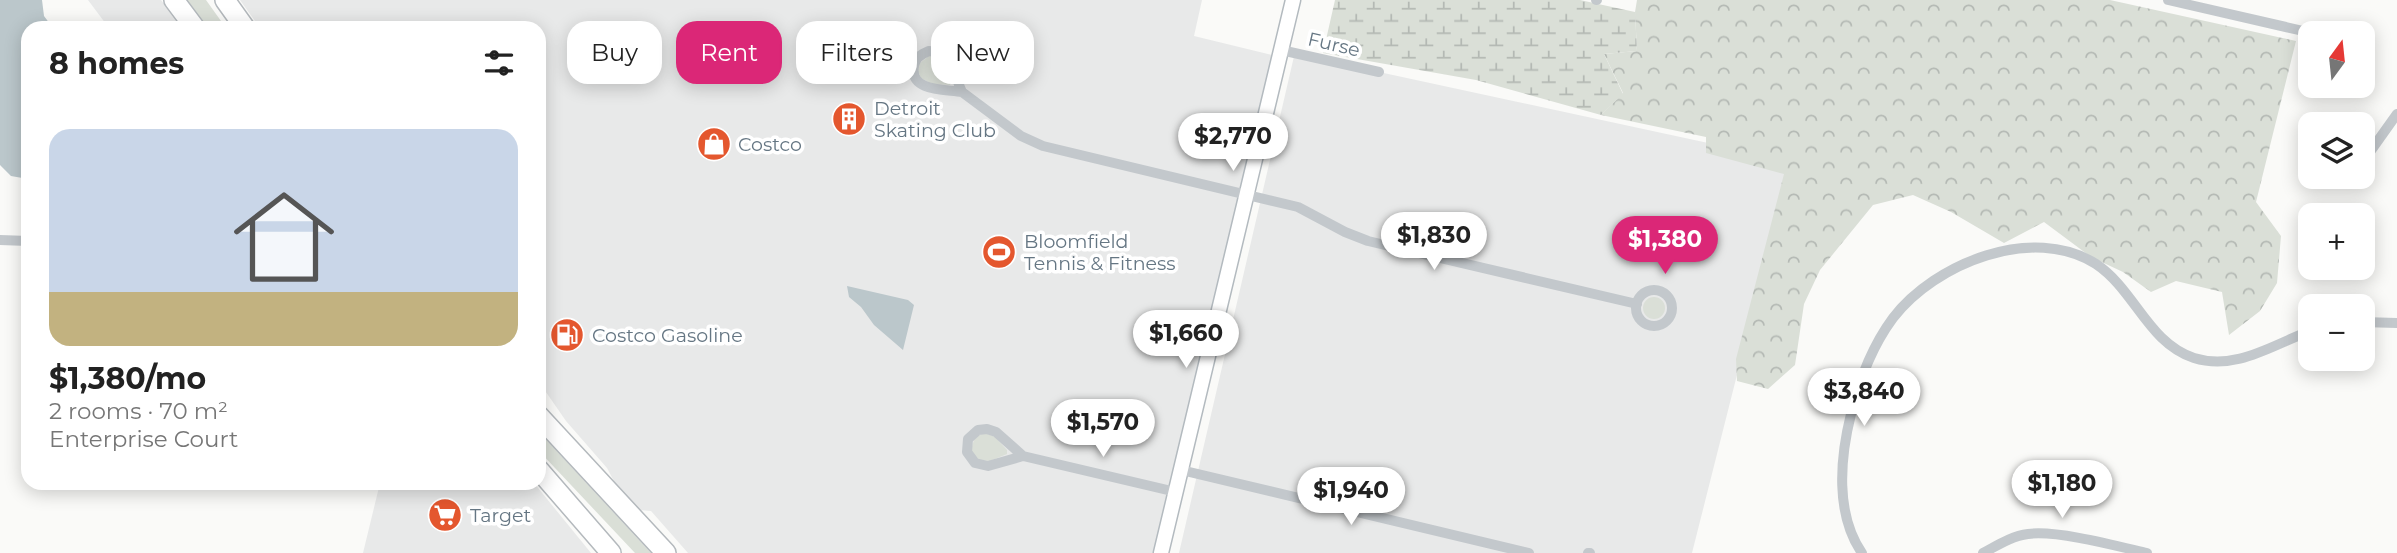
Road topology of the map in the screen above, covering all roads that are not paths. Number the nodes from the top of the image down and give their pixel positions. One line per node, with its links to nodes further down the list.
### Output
1 (174, 0): 5 (highway)
2 (225, 0): 6 (highway)
3 (1293, 0): 8 (street)
4 (2168, 0): 7 (street)
5 (190, 21)
6 (240, 21)
7 (2298, 30)
8 (1281, 50): 9 (street, Furse); 14 (street)
9 (1379, 72)
10 (962, 92): 10 (street); 14 (street)
11 (2397, 114): 12 (street)
12 (2392, 130): 13 (street)
13 (2375, 149)
14 (1246, 194): 17 (street); 23 (street)
15 (0, 240): 16 (street)
16 (21, 241)
17 (1637, 304)
18 (2375, 322): 19 (street)
19 (2397, 323)
20 (2298, 336): 30 (street)
21 (546, 424): 27 (highway)
22 (1023, 456): 22 (street); 25 (street)
23 (1181, 470): 25 (street); 29 (street)
24 (546, 478): 26 (highway)
25 (1175, 492): 28 (street)
26 (611, 553)
27 (666, 553)
28 (1161, 553)
29 (1529, 553)
30 (1862, 553)
31 (1983, 553): 32 (street)
32 (2147, 553)

